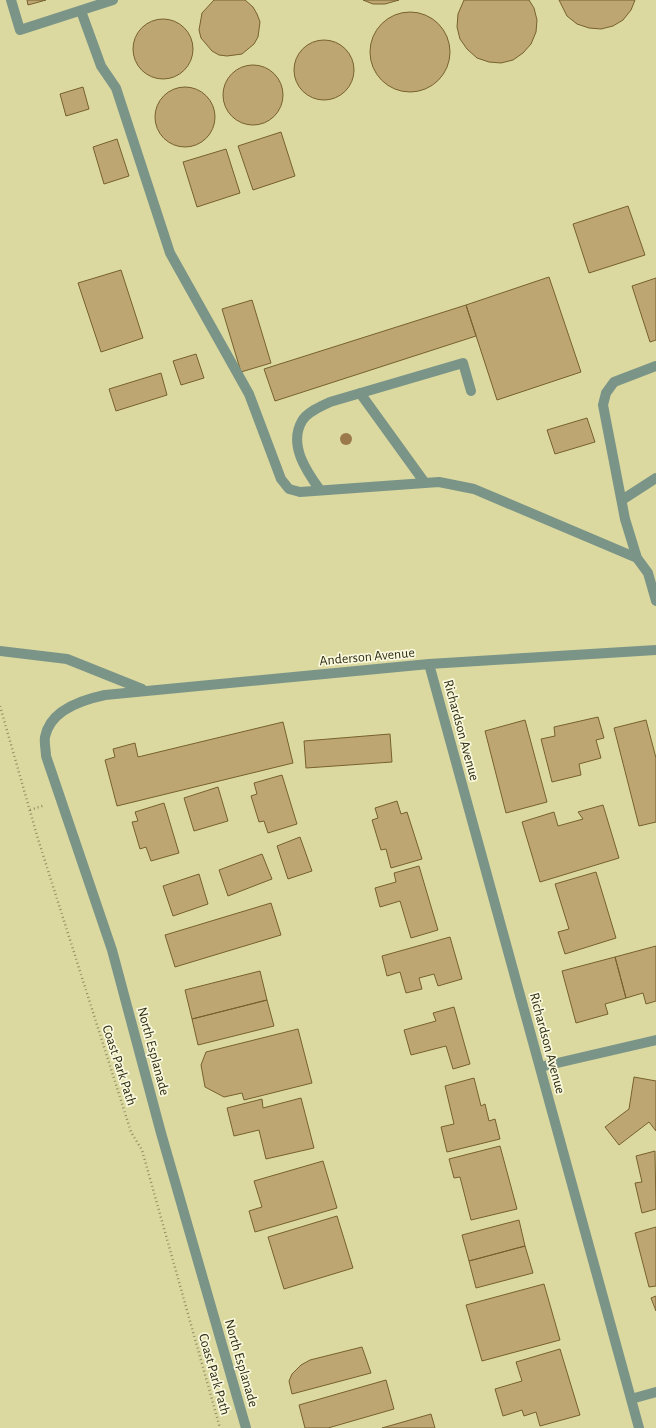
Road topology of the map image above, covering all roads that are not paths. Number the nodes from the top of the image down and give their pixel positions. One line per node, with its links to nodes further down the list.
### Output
1 (11, 0): 3 (street)
2 (113, 0): 3 (street)
3 (81, 10): 9 (street)
4 (656, 366): 10 (street)
5 (472, 391): 6 (street)
6 (360, 393): 8 (street); 9 (street)
7 (656, 478): 10 (street)
8 (425, 483): 9 (street); 11 (street)
9 (320, 490)
10 (622, 500): 11 (street)
11 (637, 558): 12 (street)
12 (656, 601)
13 (656, 650): 15 (street, Anderson Avenue)
14 (0, 651): 16 (street)
15 (430, 664): 16 (street, Anderson Avenue); 19 (street, Richardson Avenue)
16 (144, 690): 17 (street, Anderson Avenue)
17 (82, 700): 22 (street, North Esplanade)
18 (656, 1040): 19 (street)
19 (540, 1067): 21 (street, Richardson Avenue)
20 (656, 1392): 21 (street)
21 (632, 1399): 23 (street, Richardson Avenue)
22 (246, 1428)
23 (639, 1428)

